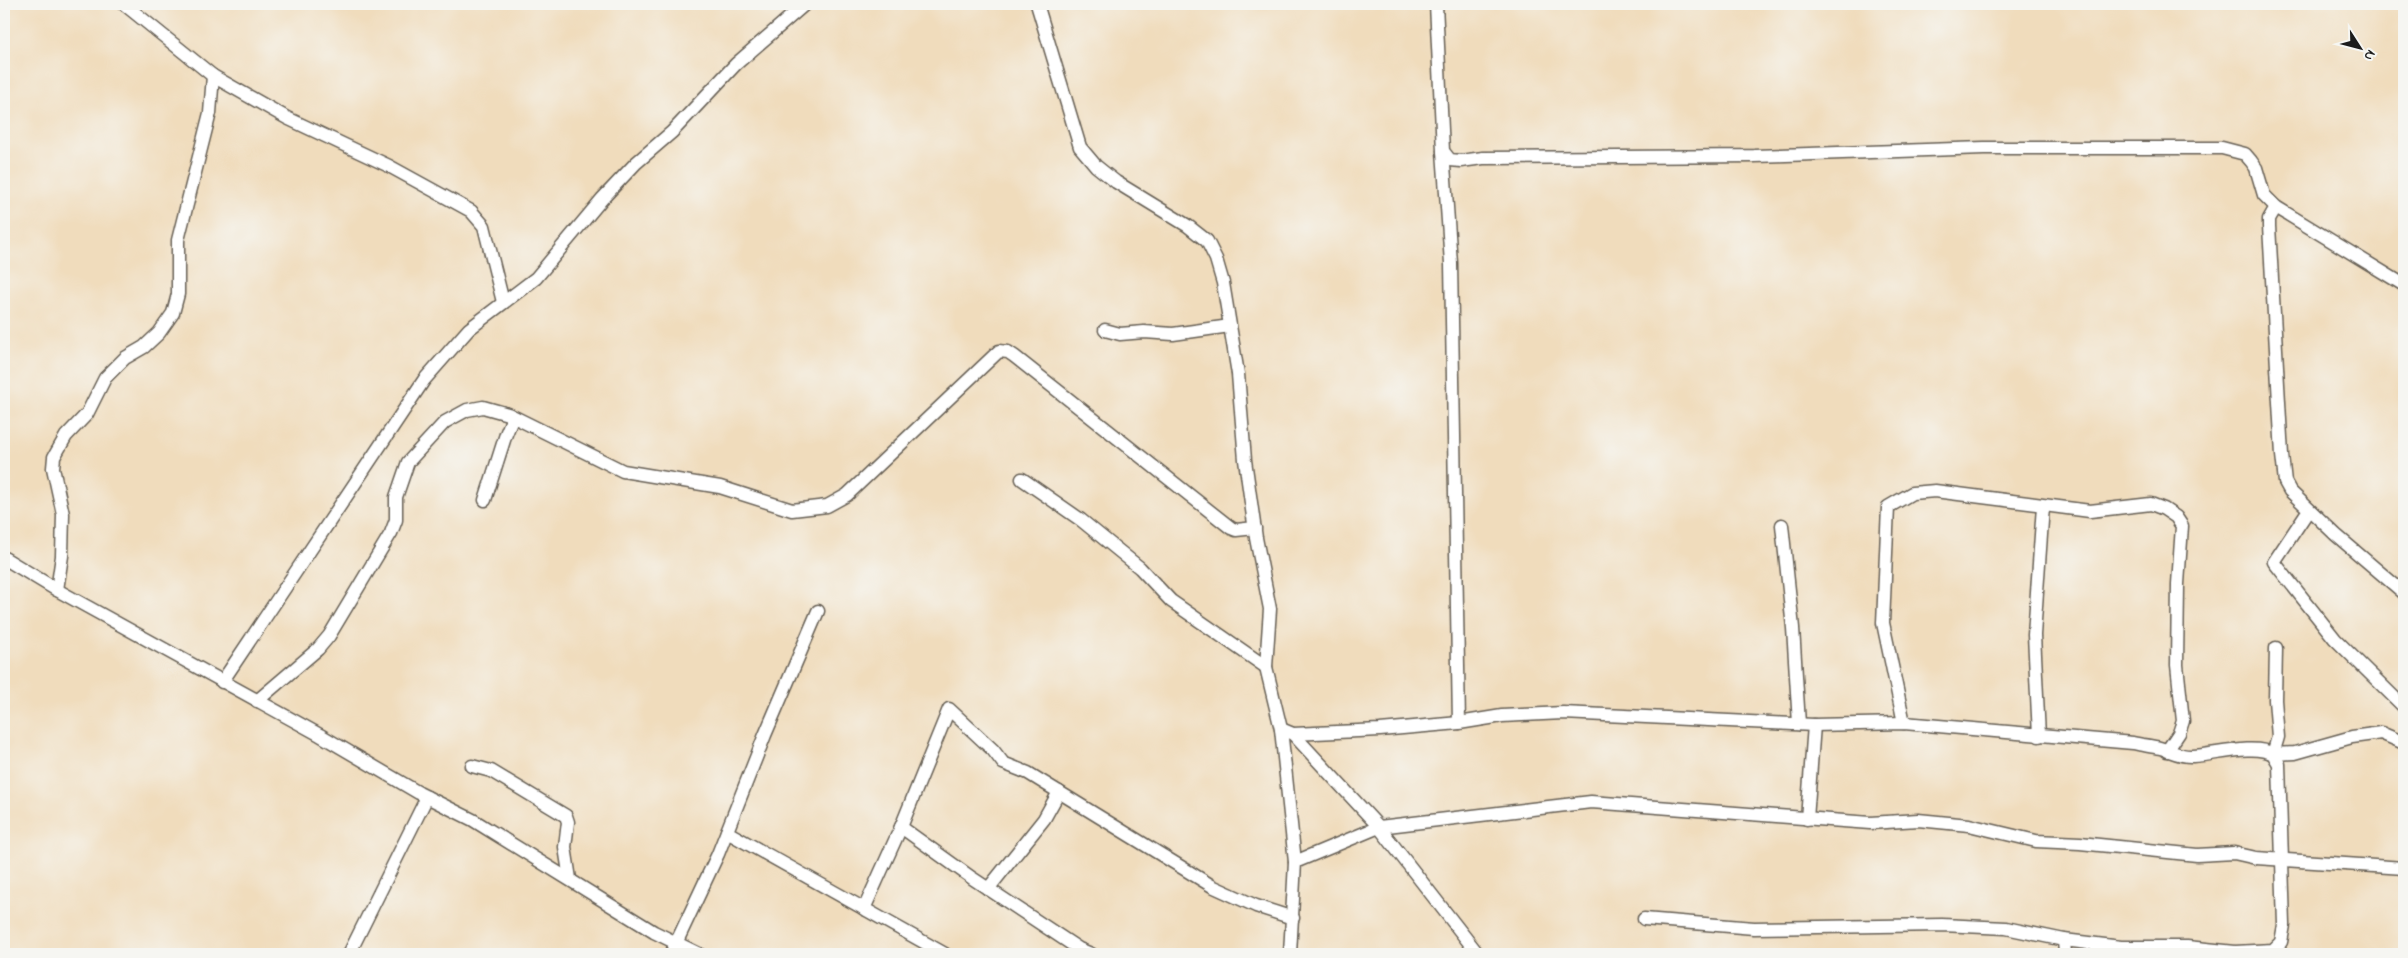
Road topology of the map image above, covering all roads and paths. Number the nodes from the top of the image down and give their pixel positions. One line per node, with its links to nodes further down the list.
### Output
1 (124, 4): 5 (street)
2 (805, 4): 9 (street)
3 (1037, 4): 10 (street)
4 (1436, 4): 6 (street)
5 (213, 76): 9 (street); 20 (street)
6 (1443, 151): 7 (street); 28 (street)
7 (2276, 207): 8 (street); 21 (street)
8 (2404, 285)
9 (503, 302): 25 (street)
10 (1230, 326): 11 (street); 18 (street)
11 (1105, 330)
12 (513, 417): 14 (street); 18 (street); 26 (street)
13 (1022, 479): 24 (street)
14 (485, 500)
15 (2043, 506): 29 (street); 34 (street); 36 (street)
16 (2306, 514): 27 (street)
17 (1782, 525): 30 (street)
18 (1255, 528): 24 (street)
19 (4, 558): 20 (street)
20 (57, 590): 25 (street)
21 (2404, 593)
22 (818, 611): 44 (street)
23 (2276, 648): 37 (street)
24 (1266, 667): 32 (street)
25 (222, 682): 26 (street)
26 (258, 701): 40 (street)
27 (2404, 707)
28 (1459, 723): 30 (street); 33 (street)
29 (1904, 723): 31 (street); 34 (street)
30 (1799, 724): 31 (street)
31 (1814, 725): 41 (street)
32 (1280, 730): 33 (street); 46 (street)
33 (1293, 734): 43 (street)
34 (2039, 736): 36 (street)
35 (2404, 742): 37 (street)
36 (2167, 751): 37 (street)
37 (2273, 754): 45 (street)
38 (472, 766): 48 (street)
39 (1060, 792): 42 (street); 49 (street); 51 (street)
40 (427, 797): 48 (street); 56 (street)
41 (1807, 819): 43 (street); 45 (street)
42 (901, 827): 49 (street); 50 (street)
43 (1379, 827): 46 (street); 61 (street)
44 (727, 832): 50 (street); 54 (street)
45 (2282, 858): 47 (street); 53 (street)
46 (1295, 862): 51 (street)
47 (2404, 868)
48 (570, 879): 54 (street)
49 (988, 889): 55 (street)
50 (864, 910): 58 (street)
51 (1293, 918): 60 (street)
52 (1644, 919): 53 (street)
53 (2064, 940): 62 (street)
54 (674, 950): 57 (street)
55 (1078, 952): 59 (street)
56 (349, 954)
57 (699, 954)
58 (944, 954)
59 (1091, 954)
60 (1290, 954)
61 (1478, 954)
62 (2065, 954)

